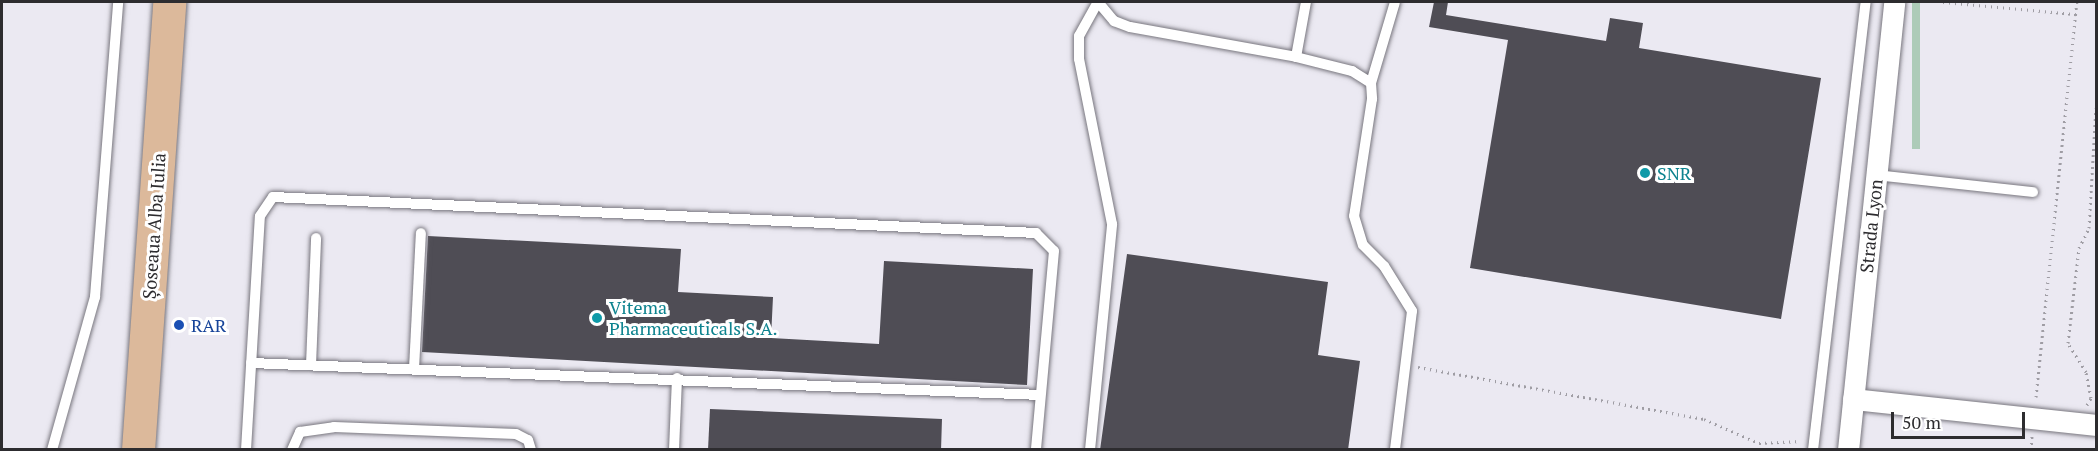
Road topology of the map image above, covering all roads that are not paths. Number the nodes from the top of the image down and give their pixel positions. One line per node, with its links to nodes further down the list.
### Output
1 (118, 2): 22 (lane)
2 (169, 2): 23 (main road, Șoseaua Alba Iulia)
3 (1098, 2): 8 (lane); 29 (lane)
4 (1306, 2): 8 (lane)
5 (1395, 2): 9 (lane)
6 (1866, 2): 21 (lane)
7 (1893, 2): 10 (street, Strada Lyon)
8 (1296, 57): 9 (lane)
9 (1371, 83): 30 (lane)
10 (1876, 175): 11 (lane); 19 (street, Strada Lyon)
11 (2033, 192)
12 (421, 233): 16 (lane)
13 (316, 238): 15 (lane)
14 (251, 363): 15 (lane); 18 (lane); 24 (lane)
15 (311, 365): 16 (lane)
16 (414, 369): 17 (lane)
17 (677, 378): 18 (lane); 27 (lane)
18 (1040, 395): 28 (lane)
19 (1853, 399): 20 (street); 31 (street, Strada Lyon)
20 (2087, 424)
21 (1814, 445)
22 (52, 450)
23 (138, 450)
24 (246, 450)
25 (292, 450): 26 (lane)
26 (531, 450)
27 (674, 450)
28 (1036, 450)
29 (1090, 450)
30 (1395, 450)
31 (1848, 450)

